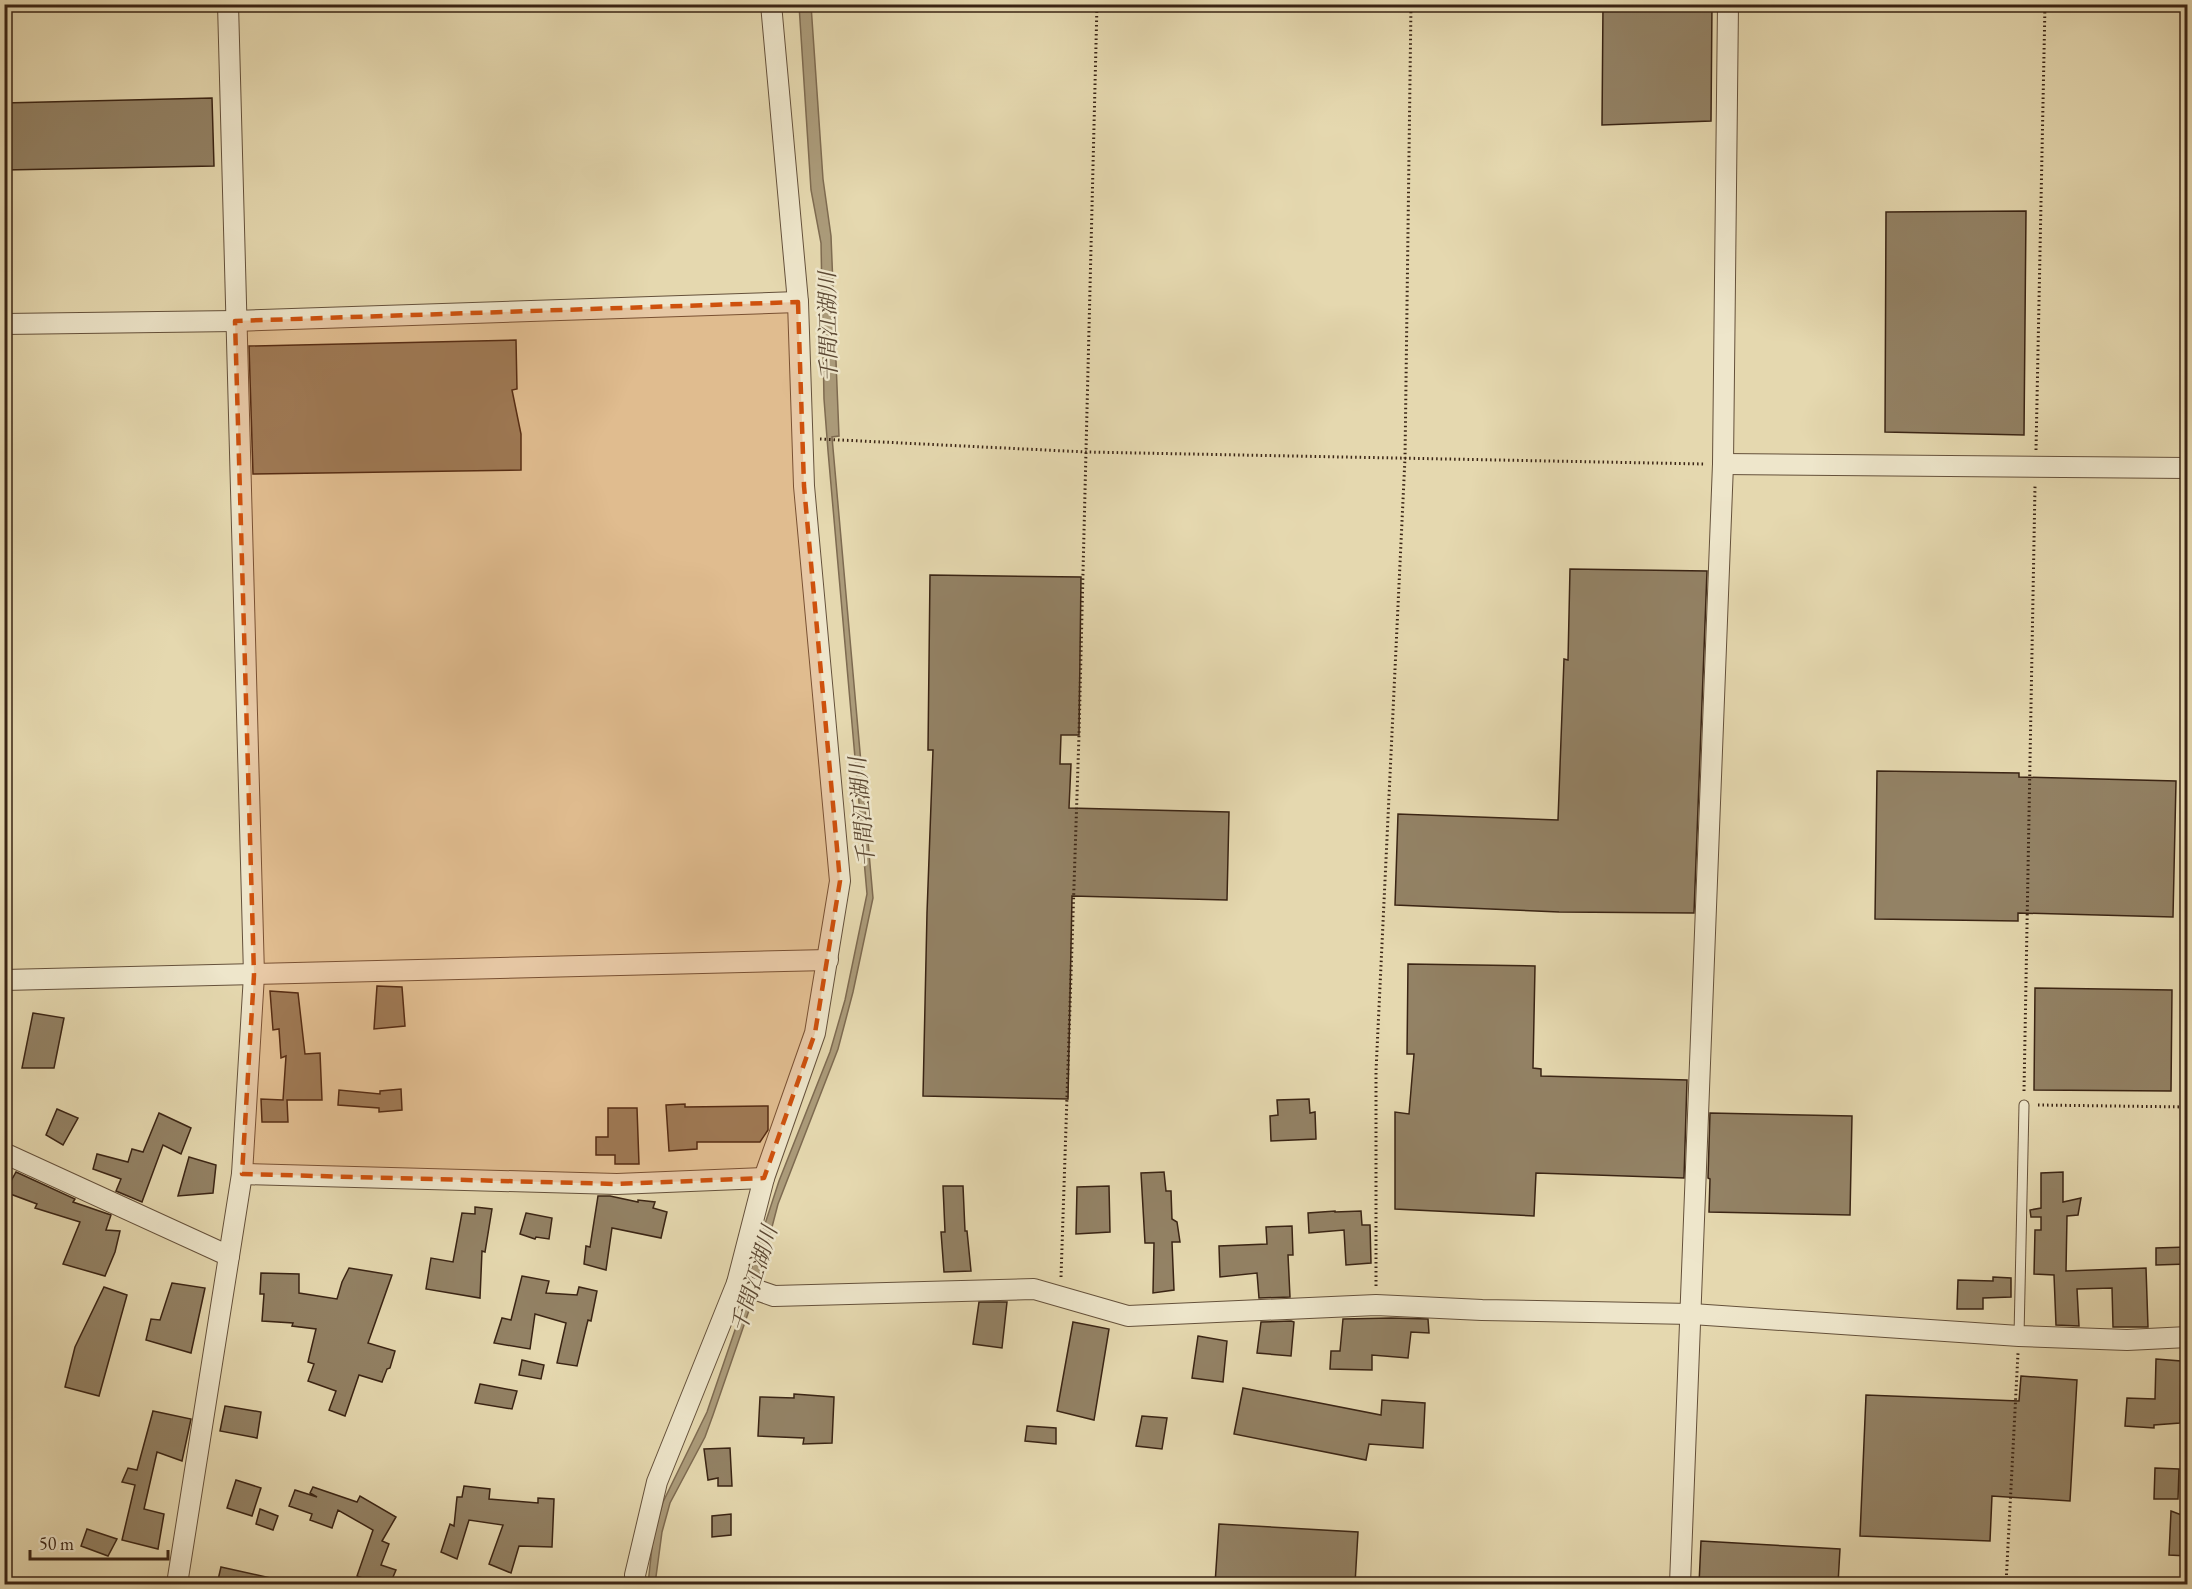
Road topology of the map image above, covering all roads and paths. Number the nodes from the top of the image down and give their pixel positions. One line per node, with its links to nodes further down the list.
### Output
1 (228, 4): 8 (street)
2 (771, 4): 7 (street)
3 (1097, 4): 11 (path)
4 (1411, 4): 12 (path)
5 (1728, 4): 13 (street)
6 (2045, 4): 14 (path)
7 (798, 302): 8 (street); 10 (street)
8 (235, 321): 9 (street); 17 (street)
9 (4, 324)
10 (802, 438): 11 (path); 16 (street)
11 (1086, 452): 12 (path); 26 (path)
12 (1405, 458): 13 (path); 27 (path)
13 (1723, 464): 14 (street); 28 (street)
14 (2036, 468): 15 (street); 19 (path)
15 (2187, 468)
16 (828, 960): 17 (street); 23 (street)
17 (254, 975): 18 (street); 22 (street)
18 (4, 980)
19 (2024, 1105): 20 (path); 29 (lane)
20 (2187, 1107)
21 (4, 1153): 24 (street)
22 (242, 1174): 23 (street); 24 (street)
23 (764, 1178): 25 (street)
24 (229, 1256): 31 (street)
25 (737, 1283): 26 (street); 32 (street)
26 (1060, 1296): 27 (street)
27 (1376, 1305): 28 (street)
28 (1692, 1314): 29 (street); 33 (street)
29 (2019, 1336): 30 (street); 34 (path)
30 (2187, 1337)
31 (177, 1584)
32 (636, 1584)
33 (1680, 1584)
34 (2006, 1584)

